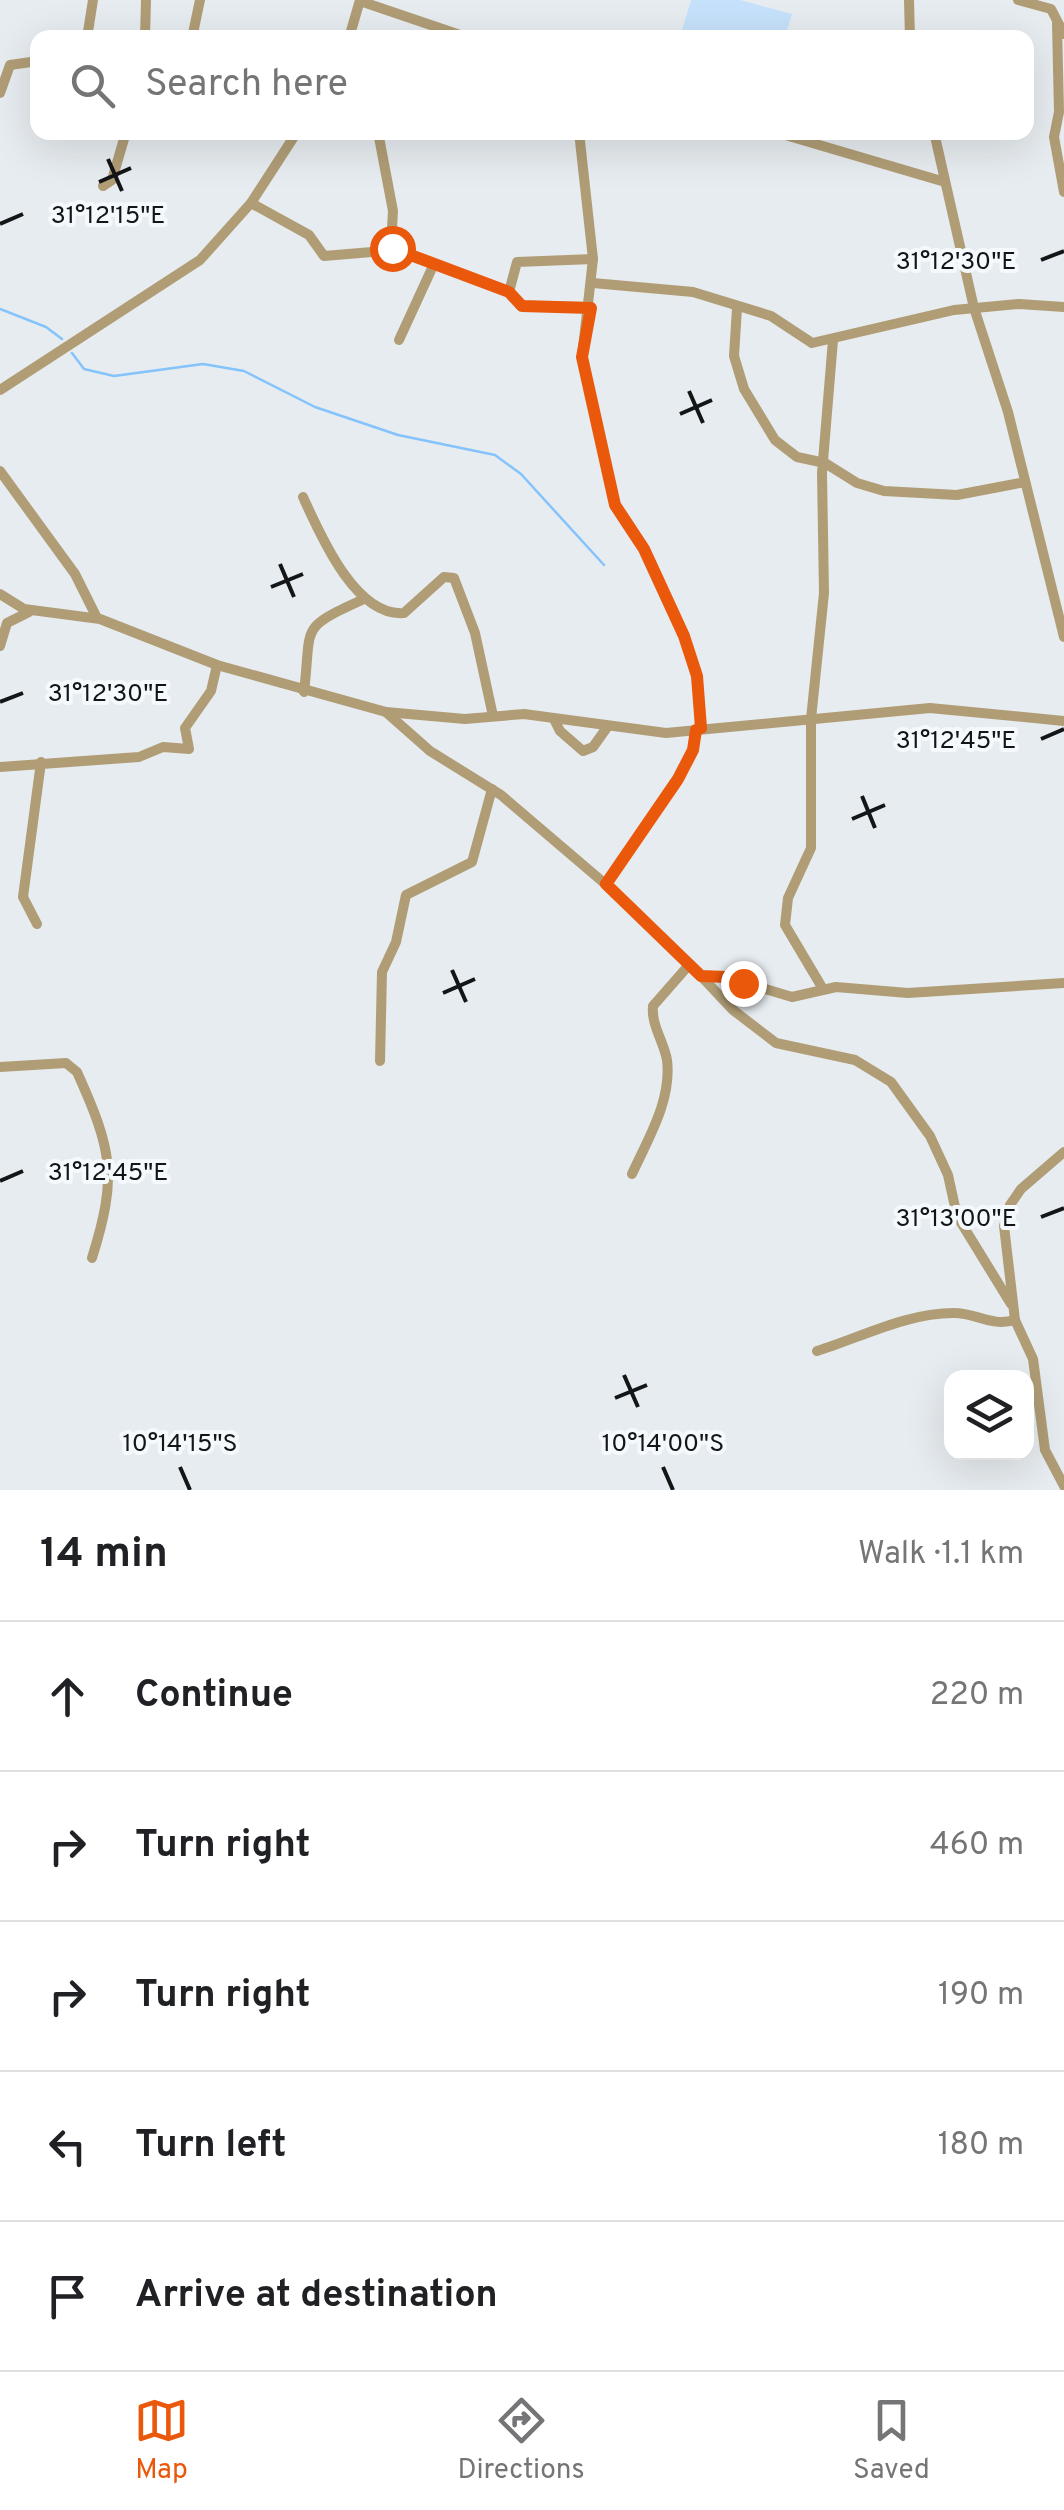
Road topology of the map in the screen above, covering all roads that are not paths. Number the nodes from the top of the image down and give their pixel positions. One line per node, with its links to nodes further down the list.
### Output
1 (92, 0): 8 (street)
2 (146, 0): 9 (street)
3 (200, 0): 10 (street)
4 (360, 0): 11 (street); 12 (street)
5 (909, 0): 13 (street)
6 (1018, 0): 7 (street)
7 (1057, 24): 14 (street); 25 (street)
8 (88, 30)
9 (146, 30)
10 (194, 30)
11 (351, 30)
12 (446, 30)
13 (910, 30)
14 (1064, 34)
15 (30, 62): 16 (street)
16 (0, 92)
17 (124, 140): 24 (street)
18 (292, 140): 26 (street)
19 (380, 140): 27 (street)
20 (581, 140): 28 (street)
21 (802, 140): 23 (street)
22 (936, 140): 23 (street)
23 (945, 182): 35 (street)
24 (103, 186)
25 (1064, 192)
26 (251, 204): 27 (street); 38 (street)
27 (396, 250): 29 (street)
28 (593, 260): 30 (street); 31 (street)
29 (433, 266): 31 (street); 36 (street)
30 (593, 283): 33 (street); 34 (street)
31 (509, 292): 33 (street)
32 (1064, 307): 35 (street)
33 (591, 308): 58 (street)
34 (737, 308): 37 (street); 39 (street)
35 (974, 308): 37 (street); 41 (street)
36 (399, 340)
37 (833, 340): 39 (street)
38 (0, 390)
39 (825, 463): 41 (street); 55 (street)
40 (0, 471): 46 (street)
41 (1025, 482): 48 (street)
42 (303, 497): 44 (street)
43 (0, 594): 45 (street)
44 (364, 600): 51 (street); 53 (street)
45 (32, 612): 46 (street); 47 (street)
46 (97, 618): 50 (street)
47 (2, 628): 49 (street)
48 (1064, 637)
49 (0, 646)
50 (217, 665): 51 (street); 59 (street)
51 (304, 692): 52 (street)
52 (386, 712): 53 (street); 61 (street)
53 (492, 716): 54 (street)
54 (554, 718): 57 (street); 57 (street)
55 (811, 719): 56 (street); 58 (street); 67 (street)
56 (1064, 720)
57 (608, 726): 58 (street)
58 (698, 729): 62 (street)
59 (41, 762): 60 (street); 63 (street)
60 (0, 766)
61 (492, 790): 62 (street); 68 (street)
62 (606, 884): 64 (street)
63 (37, 924)
64 (688, 966): 65 (street); 71 (street)
65 (701, 976): 67 (street); 73 (street)
66 (1064, 983): 67 (street)
67 (823, 990)
68 (380, 1061)
69 (0, 1067): 72 (street)
70 (1064, 1152): 73 (street)
71 (632, 1174)
72 (92, 1258)
73 (1012, 1304): 74 (street)
74 (1015, 1320): 75 (street); 76 (street)
75 (817, 1351)
76 (1064, 1486)

